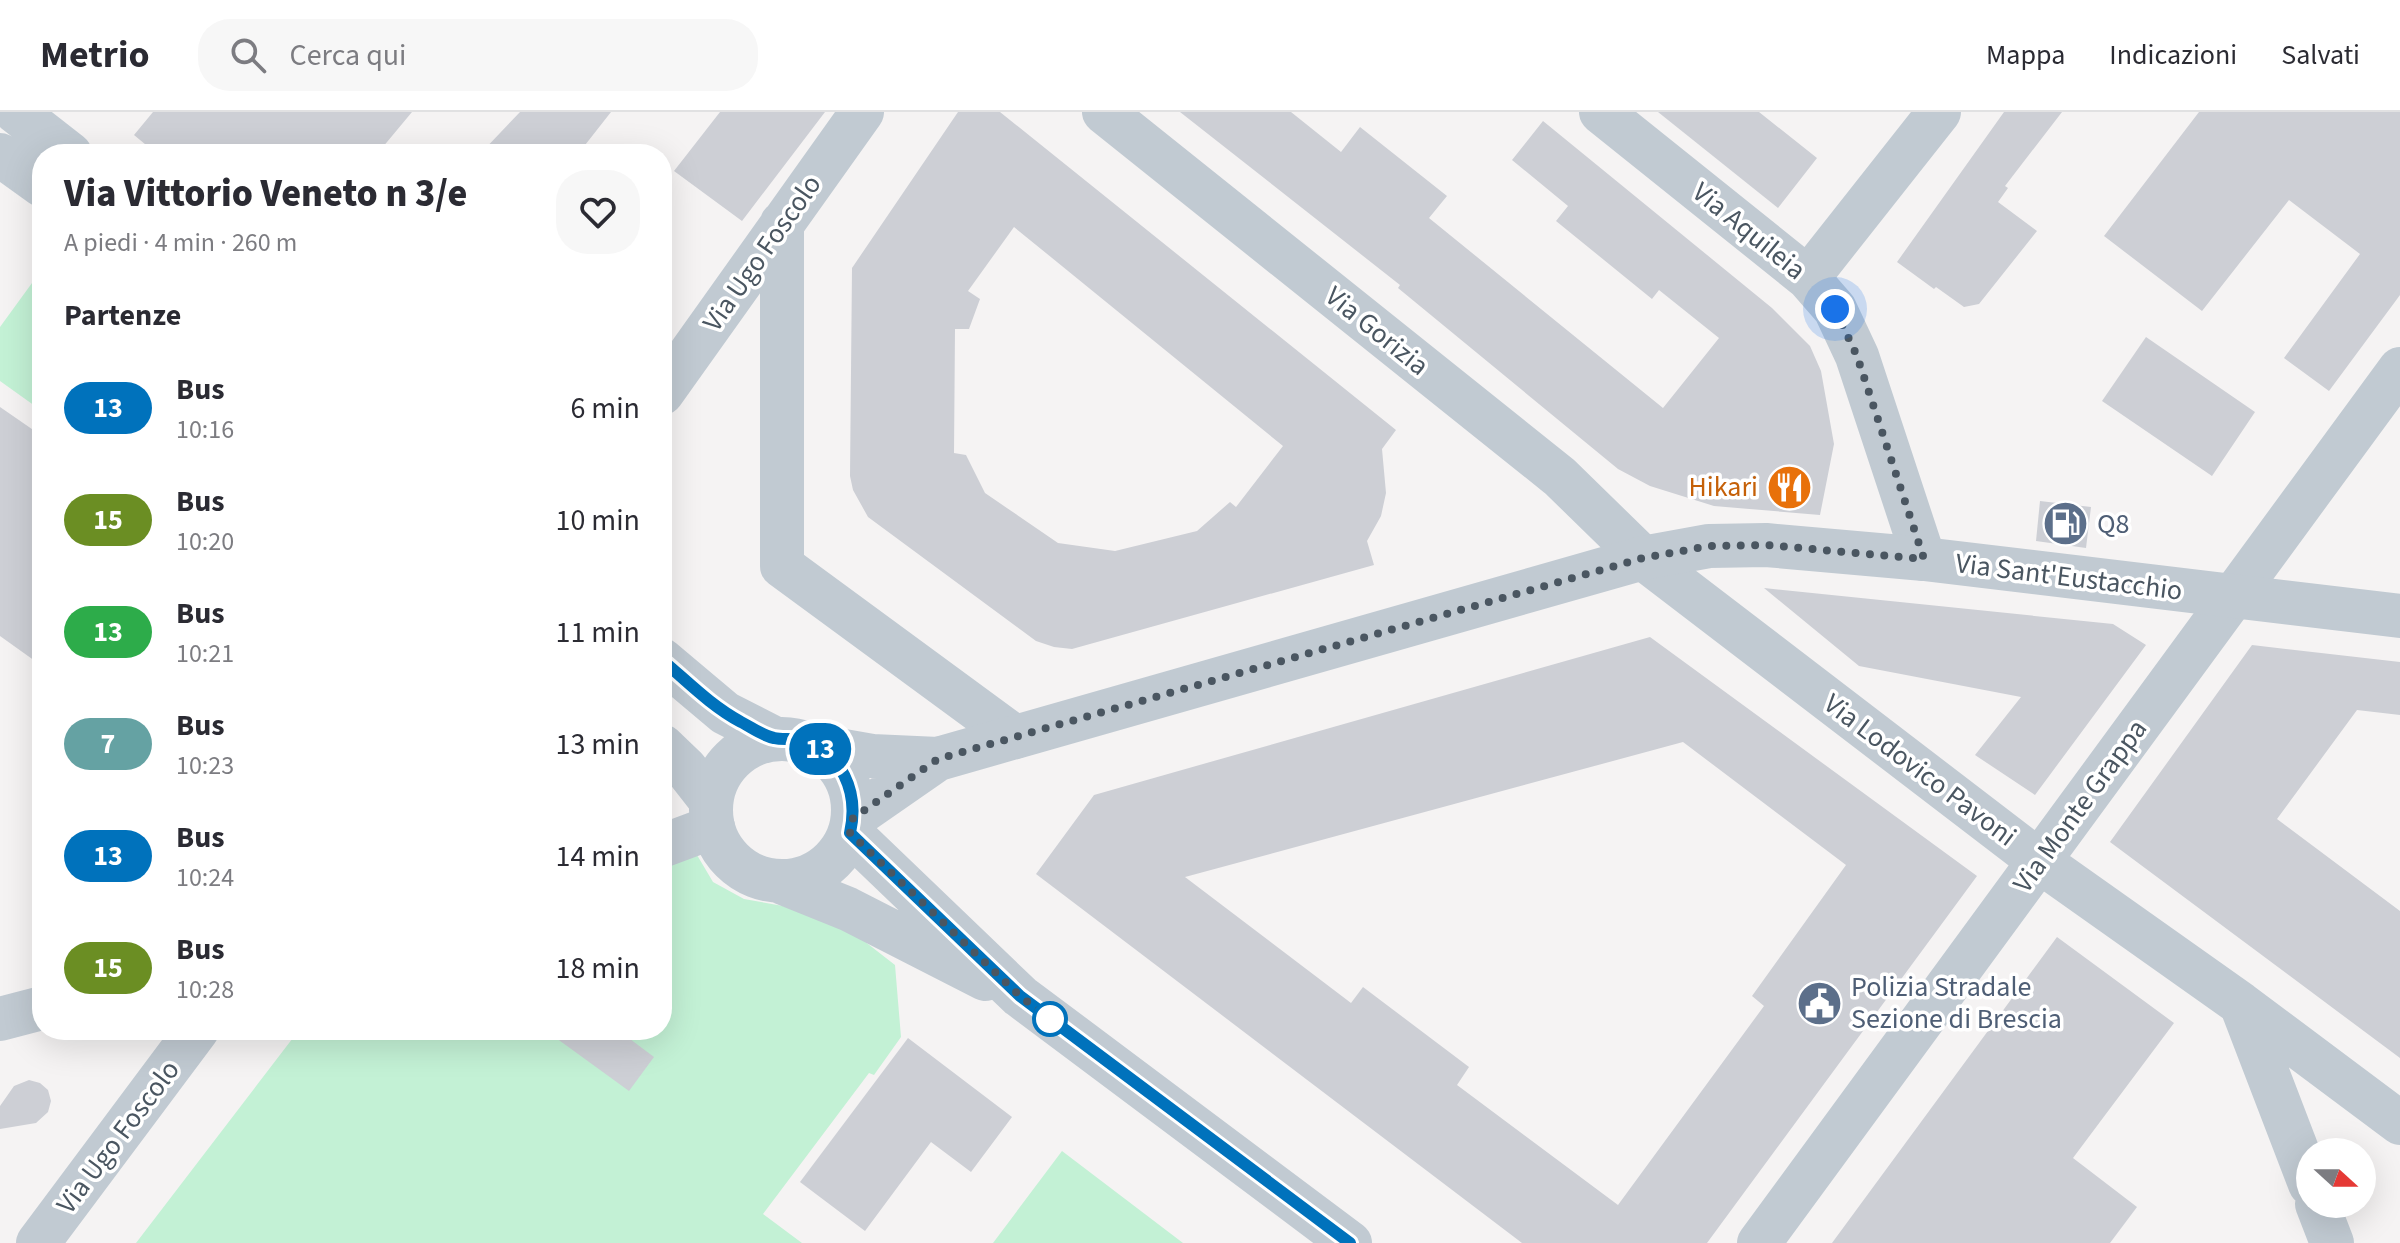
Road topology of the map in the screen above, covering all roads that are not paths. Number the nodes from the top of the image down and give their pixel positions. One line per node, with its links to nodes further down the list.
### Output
1 (16, 112): 6 (street)
2 (862, 112): 9 (street, Via Ugo Foscolo)
3 (1104, 112): 13 (street, Via Gorizia)
4 (1601, 112): 10 (street, Via Aquileia)
5 (1939, 112): 10 (street)
6 (57, 144)
7 (0, 155): 8 (street)
8 (32, 178)
9 (782, 223): 12 (street, Via Ugo Foscolo); 18 (street)
10 (1808, 278): 14 (street, Via Aquileia)
11 (2400, 369): 15 (street, Via Monte Grappa)
12 (672, 379)
13 (1643, 558): 14 (street, Via Sant'Eustacchio); 18 (street, Via Sant'Eustacchio); 25 (street, Via Lodovico Pavoni)
14 (1924, 559): 15 (street, Via Sant'Eustacchio)
15 (2232, 598): 16 (street, Via Sant'Eustacchio); 25 (street, Via Monte Grappa)
16 (2400, 616)
17 (672, 668): 19 (street)
18 (1015, 737): 21 (street, Via Sant'Eustacchio)
19 (795, 742): 21 (street); 22 (street); 23 (street)
20 (672, 756): 22 (street)
21 (938, 759): 23 (street)
22 (712, 814): 24 (street); 26 (street)
23 (852, 826): 26 (street); 27 (street)
24 (672, 840)
25 (2039, 861): 28 (street, Via Lodovico Pavoni); 37 (street, Via Monte Grappa)
26 (781, 882): 27 (street)
27 (1020, 996): 36 (street)
28 (2241, 1004): 32 (street, Via Lodovico Pavoni); 33 (street)
29 (32, 1011): 30 (street)
30 (0, 1019)
31 (190, 1040): 35 (street, Via Ugo Foscolo)
32 (2400, 1123)
33 (2296, 1147)
34 (2322, 1218): 38 (street)
35 (38, 1243)
36 (1350, 1243)
37 (1759, 1243)
38 (2332, 1243)

